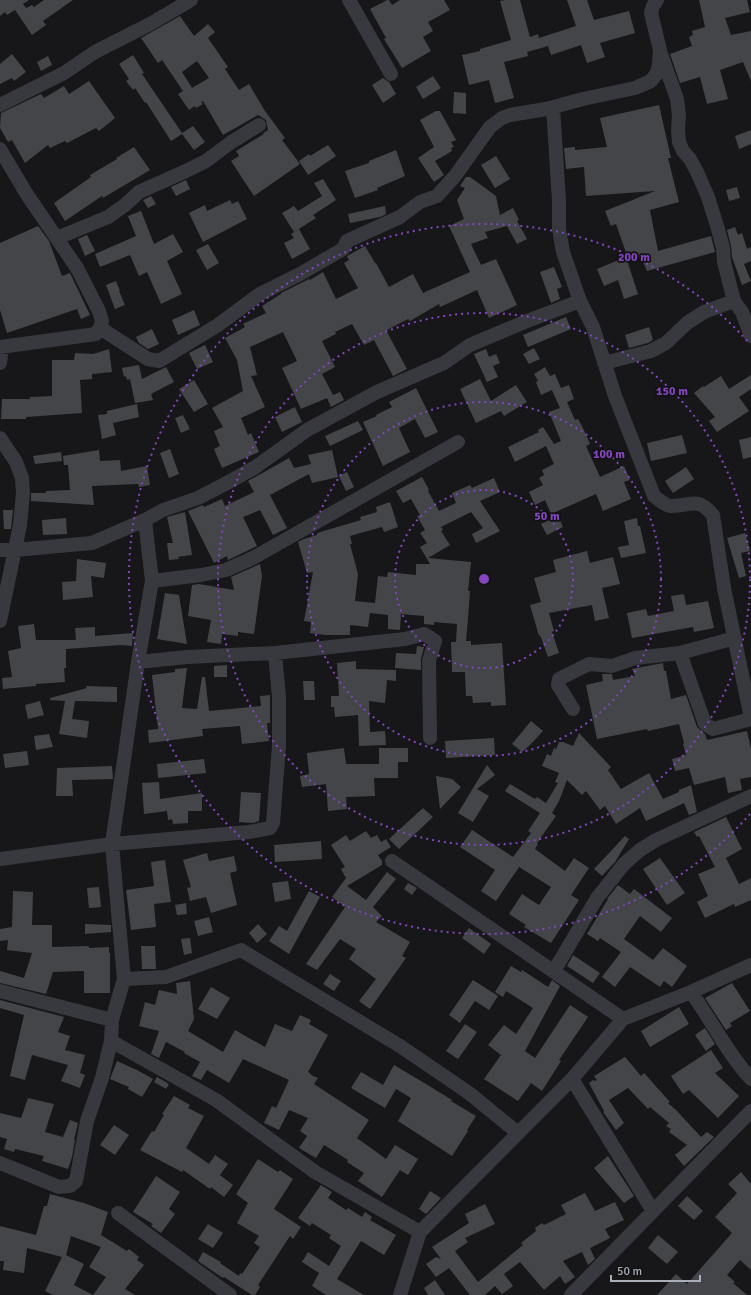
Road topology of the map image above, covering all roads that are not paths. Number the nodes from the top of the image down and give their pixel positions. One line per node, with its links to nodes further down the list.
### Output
1 (191, 0): 6 (street)
2 (349, 0): 5 (street)
3 (654, 2): 4 (street)
4 (660, 50): 7 (street); 11 (street)
5 (391, 74)
6 (0, 105)
7 (552, 107): 12 (street); 13 (street)
8 (259, 125): 10 (street)
9 (0, 149): 10 (street)
10 (57, 238): 13 (street)
11 (734, 300): 14 (street); 17 (street)
12 (580, 301): 17 (street); 20 (street)
13 (100, 328): 15 (street)
14 (751, 336)
15 (1, 347): 16 (street)
16 (0, 362)
17 (604, 363): 25 (street)
18 (0, 438): 22 (street)
19 (458, 442): 23 (street)
20 (145, 520): 22 (street); 23 (street)
21 (0, 550): 22 (street)
22 (15, 550): 24 (street)
23 (152, 581): 28 (street)
24 (0, 621)
25 (735, 638): 27 (street); 30 (street)
26 (276, 652): 28 (street); 31 (street); 33 (street)
27 (680, 654): 29 (street); 30 (street)
28 (138, 662): 33 (street)
29 (573, 709)
30 (751, 718)
31 (430, 738)
32 (751, 796): 37 (street)
33 (112, 844): 34 (street); 38 (street)
34 (0, 859)
35 (392, 861): 37 (street)
36 (751, 965): 40 (street)
37 (554, 971): 41 (street)
38 (124, 979): 42 (street); 47 (street)
39 (0, 991): 42 (street)
40 (691, 992): 41 (street); 45 (street)
41 (623, 1019): 44 (street)
42 (112, 1020): 43 (street)
43 (111, 1041): 48 (street); 51 (street)
44 (572, 1079): 47 (street); 49 (street)
45 (751, 1079)
46 (751, 1111): 49 (street)
47 (518, 1133): 51 (street)
48 (0, 1163)
49 (653, 1211): 54 (street)
50 (118, 1213): 52 (street)
51 (420, 1232): 53 (street)
52 (230, 1295)
53 (400, 1295)
54 (571, 1295)

